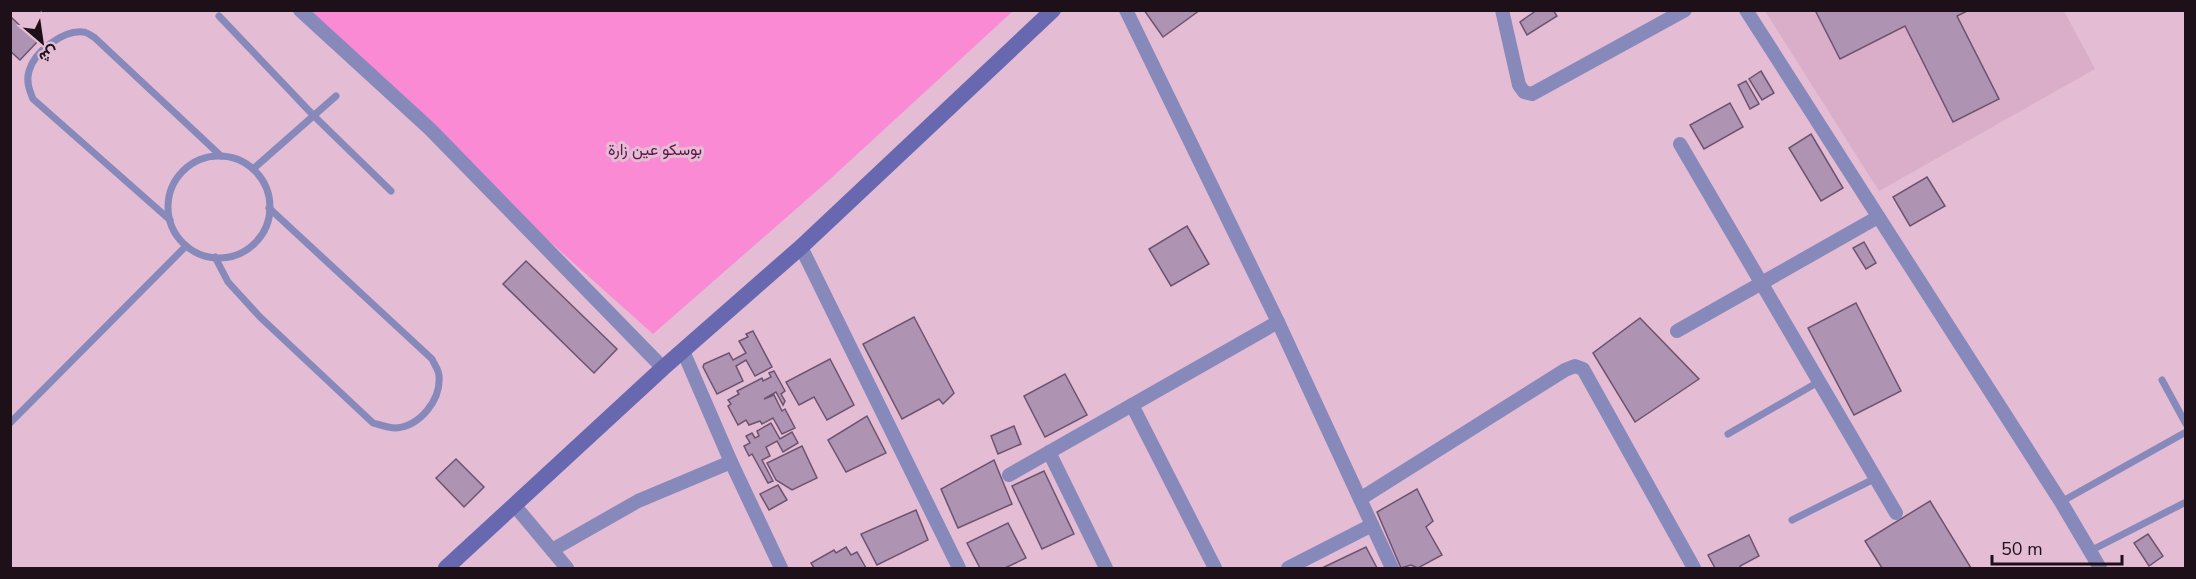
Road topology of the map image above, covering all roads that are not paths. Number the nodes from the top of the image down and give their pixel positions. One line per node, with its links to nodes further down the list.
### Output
1 (300, 10): 24 (street)
2 (1053, 10): 18 (main road)
3 (1126, 10): 21 (street)
4 (1502, 10): 5 (street)
5 (1685, 10)
6 (1746, 10): 15 (street)
7 (219, 16): 9 (lane)
8 (336, 96): 9 (lane)
9 (314, 116): 12 (lane); 13 (lane)
10 (1680, 144): 20 (street)
11 (221, 156): 12 (lane); 16 (lane); 16 (lane)
12 (253, 169): 14 (lane)
13 (391, 191)
14 (269, 208): 19 (lane); 19 (lane)
15 (1878, 217): 20 (street); 37 (street)
16 (170, 220): 17 (lane)
17 (186, 246): 19 (lane); 28 (lane)
18 (801, 247): 23 (main road); 48 (street)
19 (214, 257)
20 (1763, 282): 22 (street); 26 (street)
21 (1278, 322): 27 (street); 36 (street)
22 (1677, 331)
23 (683, 351): 24 (main road); 33 (street)
24 (663, 368): 39 (main road)
25 (2162, 380): 29 (lane)
26 (1820, 381): 31 (lane); 35 (street)
27 (1132, 405): 32 (street); 50 (street)
28 (10, 423)
29 (2186, 424)
30 (2186, 432): 37 (lane)
31 (1728, 434)
32 (1049, 452): 34 (street); 49 (street)
33 (731, 462): 43 (street); 47 (street)
34 (1009, 475)
35 (1876, 478): 40 (street); 41 (lane)
36 (1360, 499): 42 (street); 53 (street)
37 (2061, 502): 44 (street)
38 (2186, 502): 44 (lane)
39 (515, 506): 43 (street); 45 (main road)
40 (1896, 513)
41 (1792, 520)
42 (1372, 525): 51 (street); 52 (street)
43 (552, 549): 46 (street)
44 (2090, 551): 54 (street)
45 (446, 568)
46 (567, 568)
47 (781, 568)
48 (959, 568)
49 (1106, 568)
50 (1215, 568)
51 (1287, 568)
52 (1392, 568)
53 (1694, 568)
54 (2100, 568)

